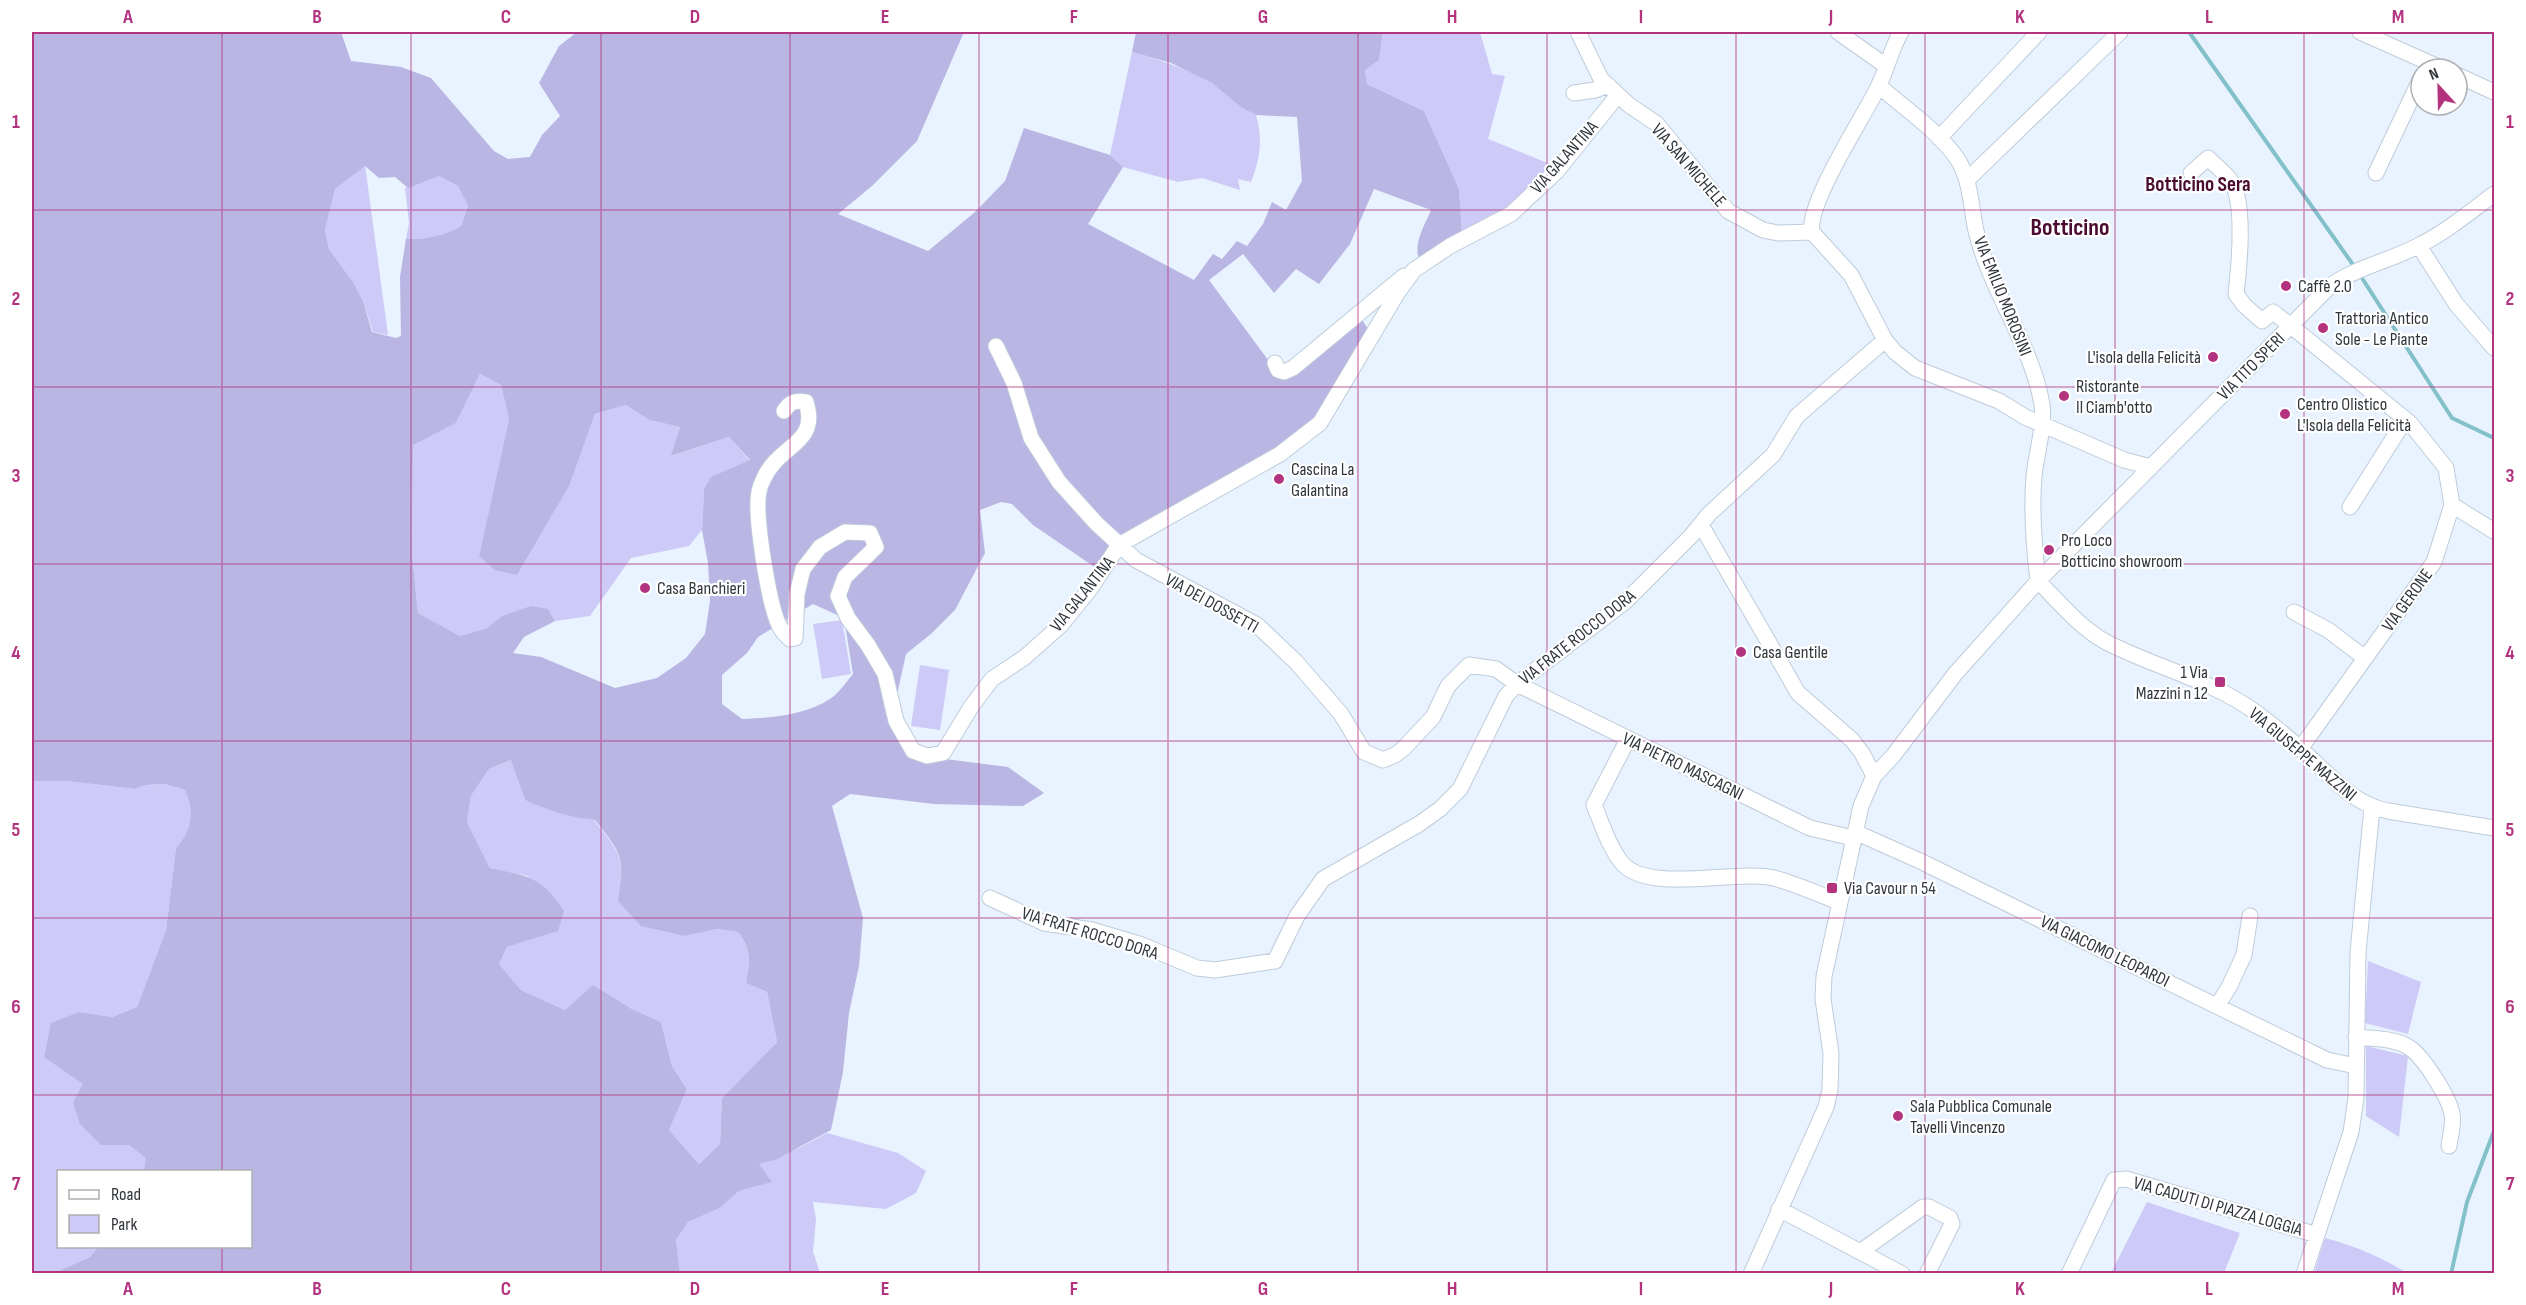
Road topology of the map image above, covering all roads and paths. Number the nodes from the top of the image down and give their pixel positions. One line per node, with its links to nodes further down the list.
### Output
1 (1578, 32): 11 (street, VIA SAN MICHELE)
2 (1838, 32): 8 (street)
3 (1901, 32): 8 (street)
4 (2039, 32): 15 (street)
5 (2120, 32): 18 (street)
6 (2365, 32): 7 (street)
7 (2411, 57)
8 (1886, 66): 10 (street)
9 (2469, 81): 12 (street)
10 (1879, 86): 15 (street, VIA EMILIO MOROSINI); 20 (street)
11 (1613, 90): 13 (street); 20 (street, VIA SAN MICHELE); 22 (street, VIA GALANTINA)
12 (2494, 92)
13 (1574, 93)
14 (2409, 103): 17 (street)
15 (1939, 138): 18 (street, VIA EMILIO MOROSINI)
16 (2191, 173): 23 (street, VIA GERONE)
17 (2376, 173)
18 (1967, 180): 30 (street, VIA EMILIO MOROSINI)
19 (2494, 194): 21 (street, VIA TITO SPERI)
20 (1812, 232): 24 (street)
21 (2419, 246): 23 (street, VIA TITO SPERI); 26 (street)
22 (1414, 270): 27 (street, VIA GALANTINA); 36 (street, VIA GALANTINA)
23 (2291, 326): 29 (street, VIA GERONE); 31 (street, VIA TITO SPERI)
24 (1886, 340): 30 (street); 34 (street, VIA FRATE ROCCO DORA)
25 (996, 346): 36 (street, VIA DEI DOSSETTI)
26 (2494, 348)
27 (1275, 363)
28 (784, 411): 36 (street, VIA GALANTINA)
29 (2405, 420): 32 (street, VIA GERONE); 33 (street)
30 (2042, 423): 31 (street); 37 (street, VIA EMILIO MOROSINI)
31 (2151, 467): 37 (street, VIA TITO SPERI)
32 (2452, 505): 35 (street); 39 (street, VIA GERONE)
33 (2350, 507)
34 (1701, 525): 40 (street, VIA FRATE ROCCO DORA); 43 (street)
35 (2494, 531)
36 (1119, 545): 40 (street, VIA DEI DOSSETTI)
37 (2038, 581): 42 (street, VIA GIUSEPPE MAZZINI); 43 (street, VIA TITO SPERI)
38 (2294, 612): 39 (street)
39 (2366, 658): 42 (street, VIA GERONE)
40 (1516, 684): 41 (street, VIA PIETRO MASCAGNI); 47 (street, VIA FRATE ROCCO DORA)
41 (1629, 739): 46 (street, VIA PIETRO MASCAGNI); 48 (street)
42 (2300, 749): 44 (street, VIA GIUSEPPE MAZZINI)
43 (1874, 776): 46 (street)
44 (2372, 808): 45 (street, VIA GIUSEPPE MAZZINI); 51 (street, VIA CADUTI DI PIAZZA LOGGIA)
45 (2494, 828)
46 (1854, 835): 48 (street); 50 (street, VIA GIACOMO LEOPARDI)
47 (990, 898)
48 (1839, 902): 54 (street)
49 (2250, 916): 50 (street)
50 (2217, 1006): 52 (street, VIA GIACOMO LEOPARDI)
51 (2356, 1037): 52 (street, VIA CADUTI DI PIAZZA LOGGIA); 53 (street)
52 (2356, 1066): 55 (street, VIA CADUTI DI PIAZZA LOGGIA)
53 (2449, 1146)
54 (1779, 1209): 56 (street); 57 (street)
55 (2317, 1235): 60 (street, VIA CADUTI DI PIAZZA LOGGIA); 61 (street, VIA CADUTI DI PIAZZA LOGGIA)
56 (1860, 1252): 58 (street); 59 (street)
57 (1751, 1274)
58 (1902, 1274)
59 (1927, 1274)
60 (2069, 1274)
61 (2304, 1274)

